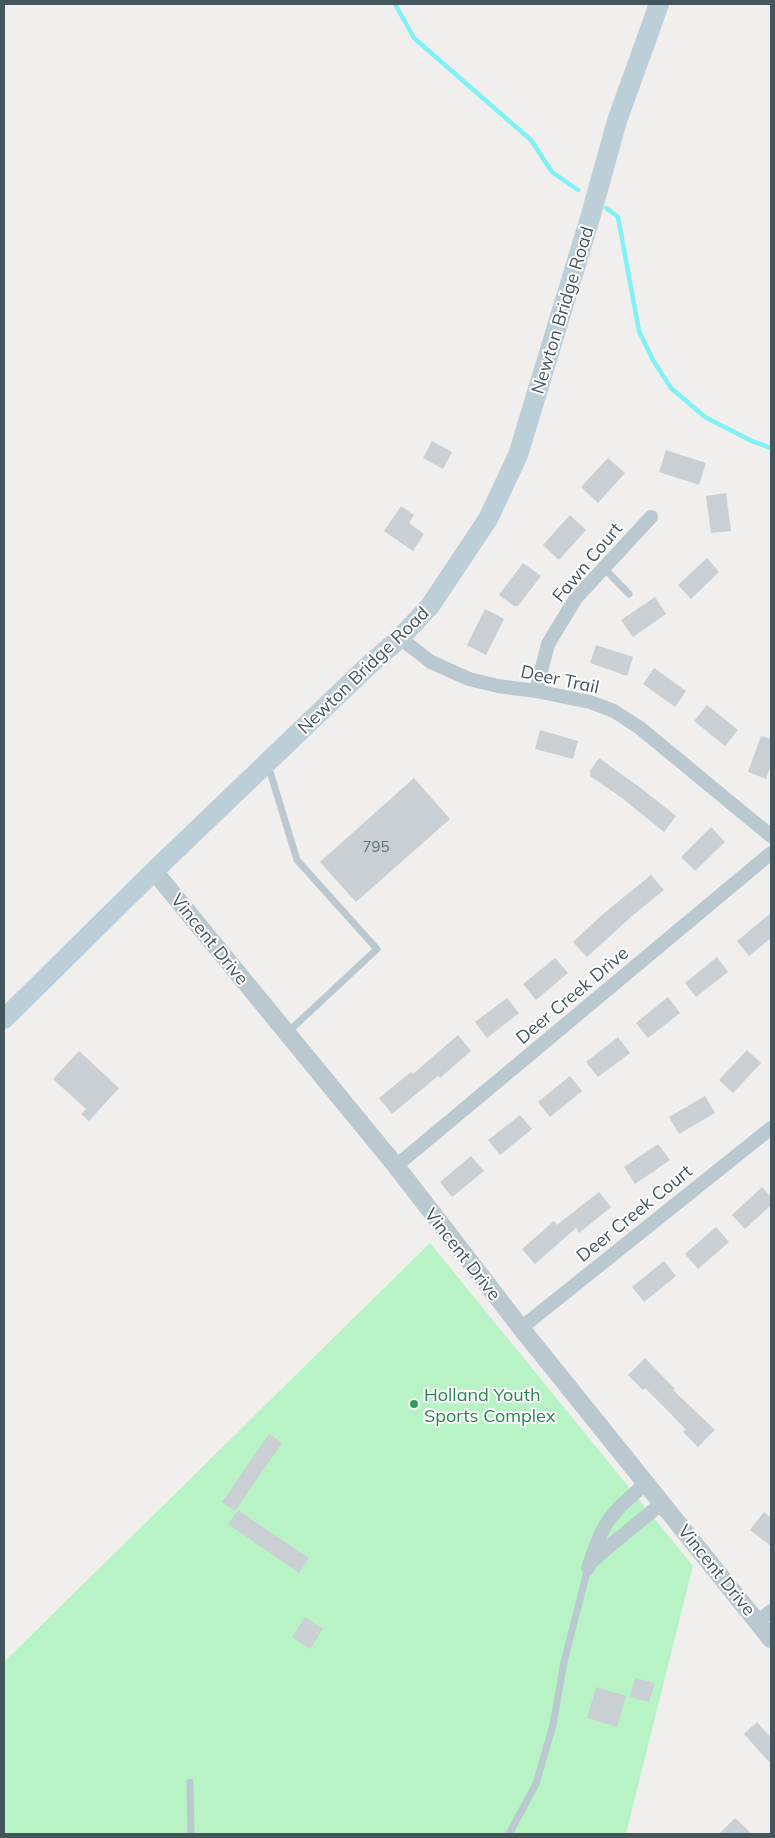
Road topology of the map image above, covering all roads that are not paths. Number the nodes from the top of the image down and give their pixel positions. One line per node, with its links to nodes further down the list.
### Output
1 (659, 4): 5 (main road, Newton Bridge Road)
2 (651, 517): 3 (street, Fawn Court)
3 (604, 568): 4 (lane); 6 (street, Fawn Court)
4 (629, 594)
5 (400, 638): 6 (street, Deer Trail); 7 (main road, Newton Bridge Road)
6 (536, 691): 8 (street, Deer Trail)
7 (267, 763): 10 (main road, Newton Bridge Road); 12 (lane)
8 (771, 836)
9 (771, 853): 14 (street, Deer Creek Drive)
10 (154, 871): 11 (main road, Newton Bridge Road); 12 (street, Vincent Drive)
11 (4, 1019)
12 (287, 1033): 14 (street, Vincent Drive)
13 (771, 1128): 15 (street, Deer Creek Court)
14 (396, 1166): 15 (street, Vincent Drive)
15 (521, 1328): 16 (street, Vincent Drive)
16 (646, 1482): 17 (street, Vincent Drive); 18 (street)
17 (662, 1503): 18 (street); 19 (street, Vincent Drive)
18 (588, 1568): 23 (lane)
19 (765, 1616): 20 (street, Vincent Drive)
20 (771, 1639)
21 (190, 1782): 22 (lane)
22 (191, 1834)
23 (509, 1834)

